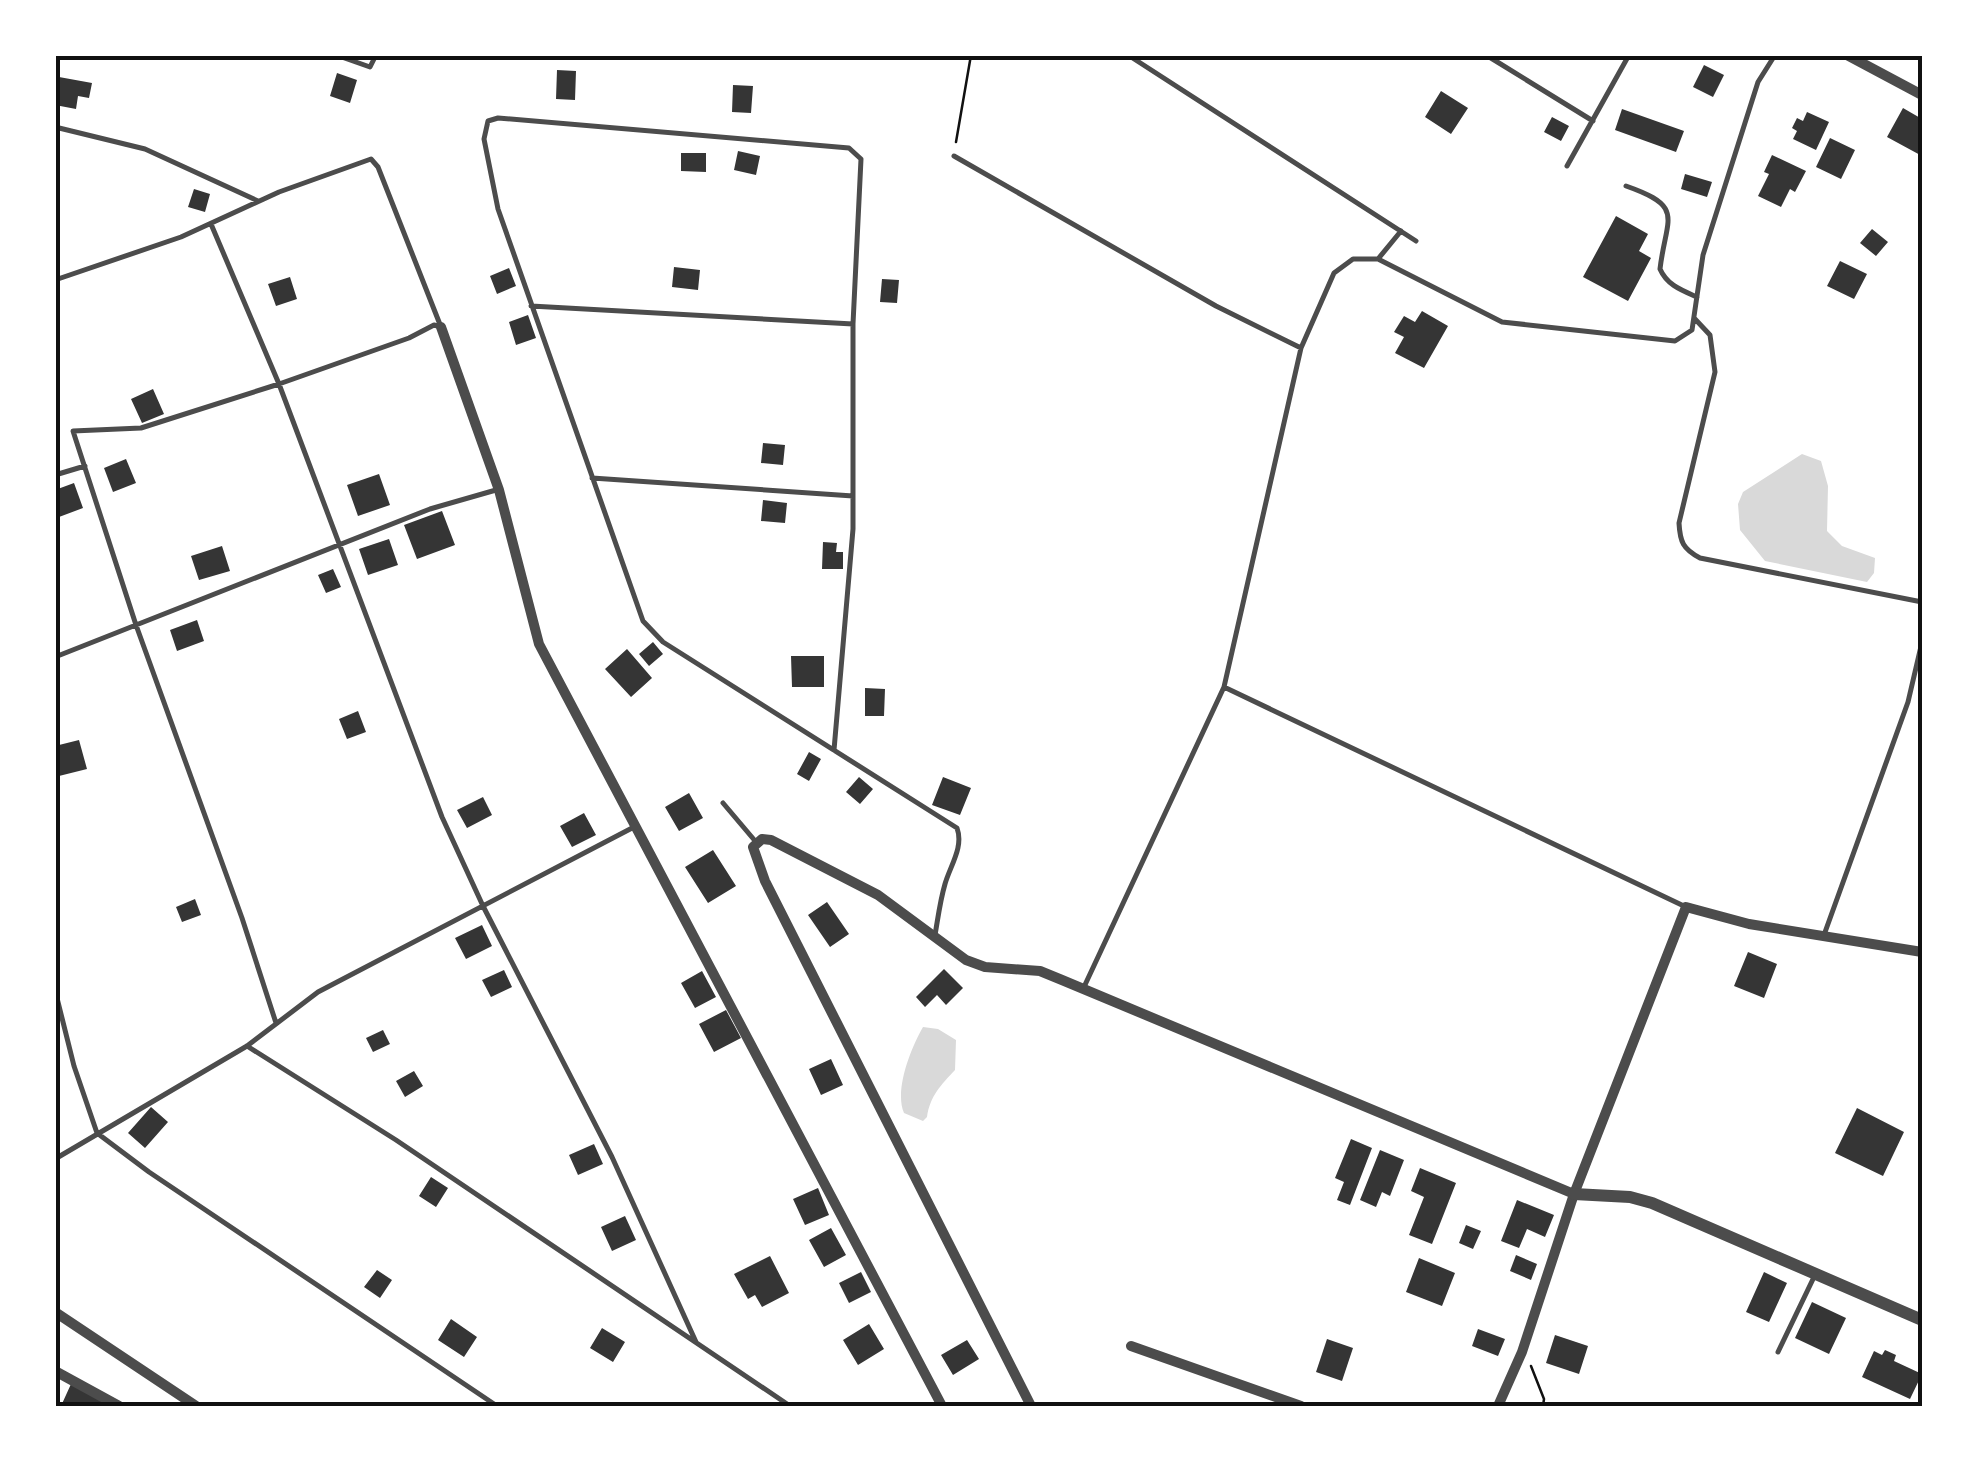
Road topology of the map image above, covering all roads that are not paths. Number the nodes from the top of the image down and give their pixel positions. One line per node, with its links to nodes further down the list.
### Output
1 (336, 55): 2 (lane)
2 (376, 55)
3 (1128, 55): 16 (lane)
4 (1486, 55): 9 (lane)
5 (1629, 55): 9 (lane)
6 (1775, 55): 20 (lane)
7 (1848, 55): 8 (street)
8 (1922, 95)
9 (1593, 121): 12 (lane)
10 (55, 126): 14 (lane)
11 (954, 156): 25 (lane)
12 (1567, 166)
13 (1626, 186): 20 (lane)
14 (259, 201): 15 (lane); 24 (lane)
15 (212, 224): 19 (lane); 26 (lane)
16 (1401, 231): 17 (lane); 18 (lane)
17 (1416, 241)
18 (1378, 259): 22 (lane); 25 (lane)
19 (55, 280)
20 (1696, 297): 22 (lane)
21 (531, 306): 23 (lane); 23 (lane); 29 (lane)
22 (1694, 318): 33 (lane)
23 (853, 324): 31 (lane)
24 (441, 327): 26 (lane); 30 (street)
25 (1301, 348): 37 (lane)
26 (279, 384): 27 (lane); 32 (lane)
27 (85, 466): 28 (lane); 34 (lane)
28 (55, 475)
29 (592, 478): 31 (lane); 38 (lane)
30 (499, 490): 32 (lane); 40 (street)
31 (852, 496): 38 (lane)
32 (340, 547): 34 (lane); 42 (lane)
33 (1922, 602)
34 (136, 625): 36 (lane); 49 (lane)
35 (1922, 642): 45 (lane)
36 (55, 657)
37 (1224, 688): 43 (lane); 48 (lane)
38 (834, 750): 44 (lane)
39 (723, 804): 41 (lane)
40 (634, 827): 42 (lane); 65 (street)
41 (756, 842): 44 (street); 66 (street)
42 (483, 906): 49 (lane); 57 (lane)
43 (1686, 907): 45 (street); 53 (street)
44 (935, 935): 48 (street)
45 (1824, 935): 46 (street)
46 (1922, 952)
47 (55, 990): 51 (lane)
48 (1083, 990): 53 (street)
49 (276, 1023): 50 (lane)
50 (248, 1046): 51 (lane); 57 (lane)
51 (96, 1133): 52 (lane); 63 (lane)
52 (55, 1160)
53 (1574, 1194): 54 (street); 68 (street)
54 (1815, 1274): 56 (street); 59 (lane)
55 (55, 1312): 62 (street)
56 (1922, 1320)
57 (696, 1342): 64 (lane)
58 (1131, 1346): 67 (street)
59 (1778, 1352)
60 (55, 1371): 61 (street)
61 (119, 1406)
62 (196, 1406)
63 (497, 1406)
64 (790, 1406)
65 (942, 1406)
66 (1030, 1406)
67 (1300, 1406)
68 (1498, 1406)

